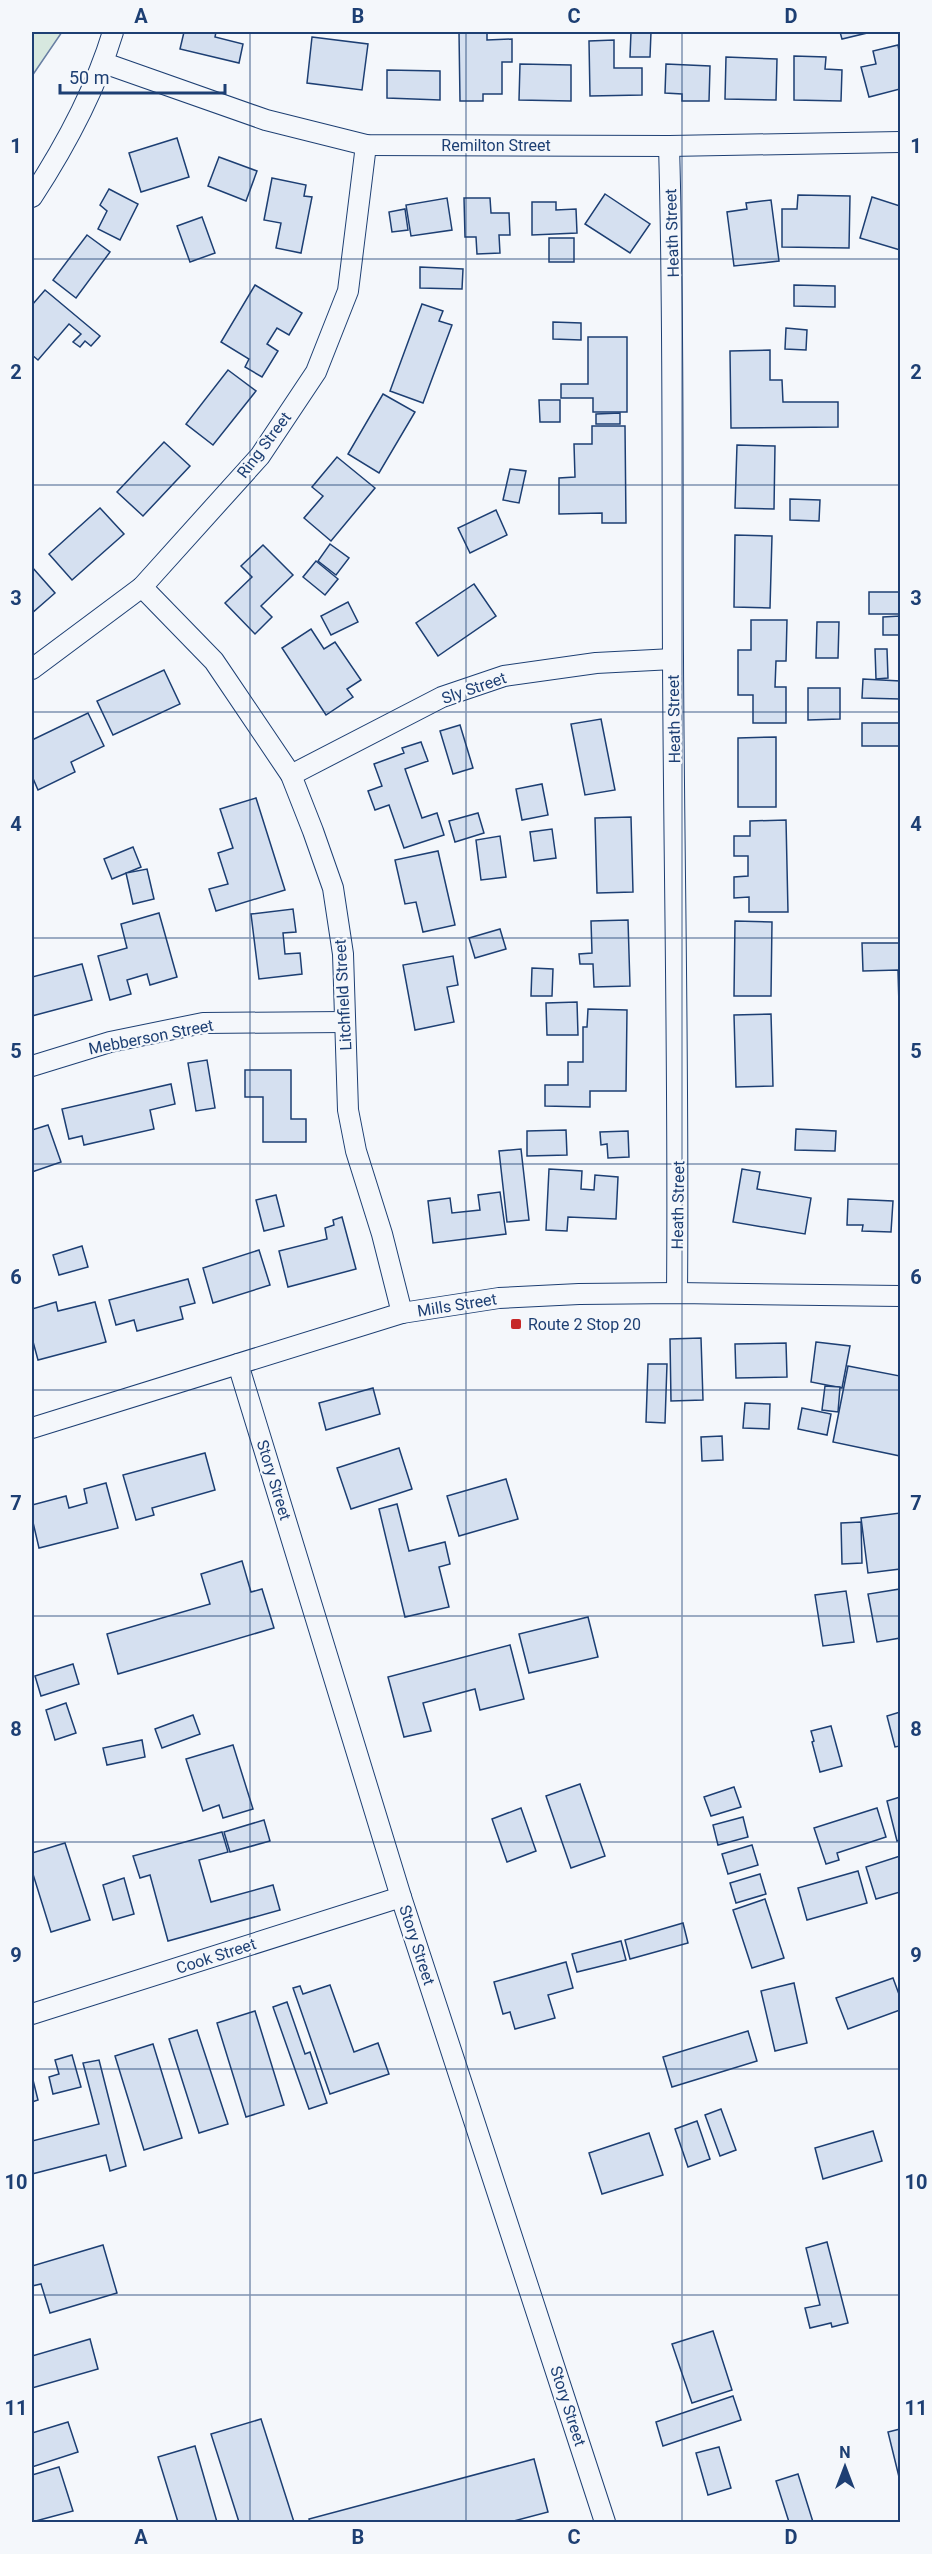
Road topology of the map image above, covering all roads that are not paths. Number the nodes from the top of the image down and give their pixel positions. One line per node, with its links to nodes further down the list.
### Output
1 (112, 32): 2 (street)
2 (104, 63): 4 (street, Remilton Street); 6 (street)
3 (900, 142): 5 (street, Remilton Street)
4 (366, 145): 5 (street, Remilton Street); 7 (street, Ring Street)
5 (669, 146): 8 (street, Heath Street)
6 (32, 197)
7 (142, 587): 9 (street, Ring Street); 10 (street, Litchfield Street)
8 (673, 659): 10 (street, Sly Street); 13 (street, Heath Street)
9 (32, 669)
10 (291, 774): 11 (street, Litchfield Street)
11 (344, 1022): 12 (street, Mebberson Street); 15 (street, Litchfield Street)
12 (32, 1066)
13 (677, 1293): 14 (street, Mills Street); 15 (street, Mills Street)
14 (900, 1296)
15 (402, 1313): 16 (street, Mills Street)
16 (238, 1364): 17 (street, Mills Street); 18 (street, Story Street)
17 (32, 1428)
18 (401, 1897): 19 (street, Cook Street); 20 (street, Story Street)
19 (32, 2014)
20 (605, 2523)

